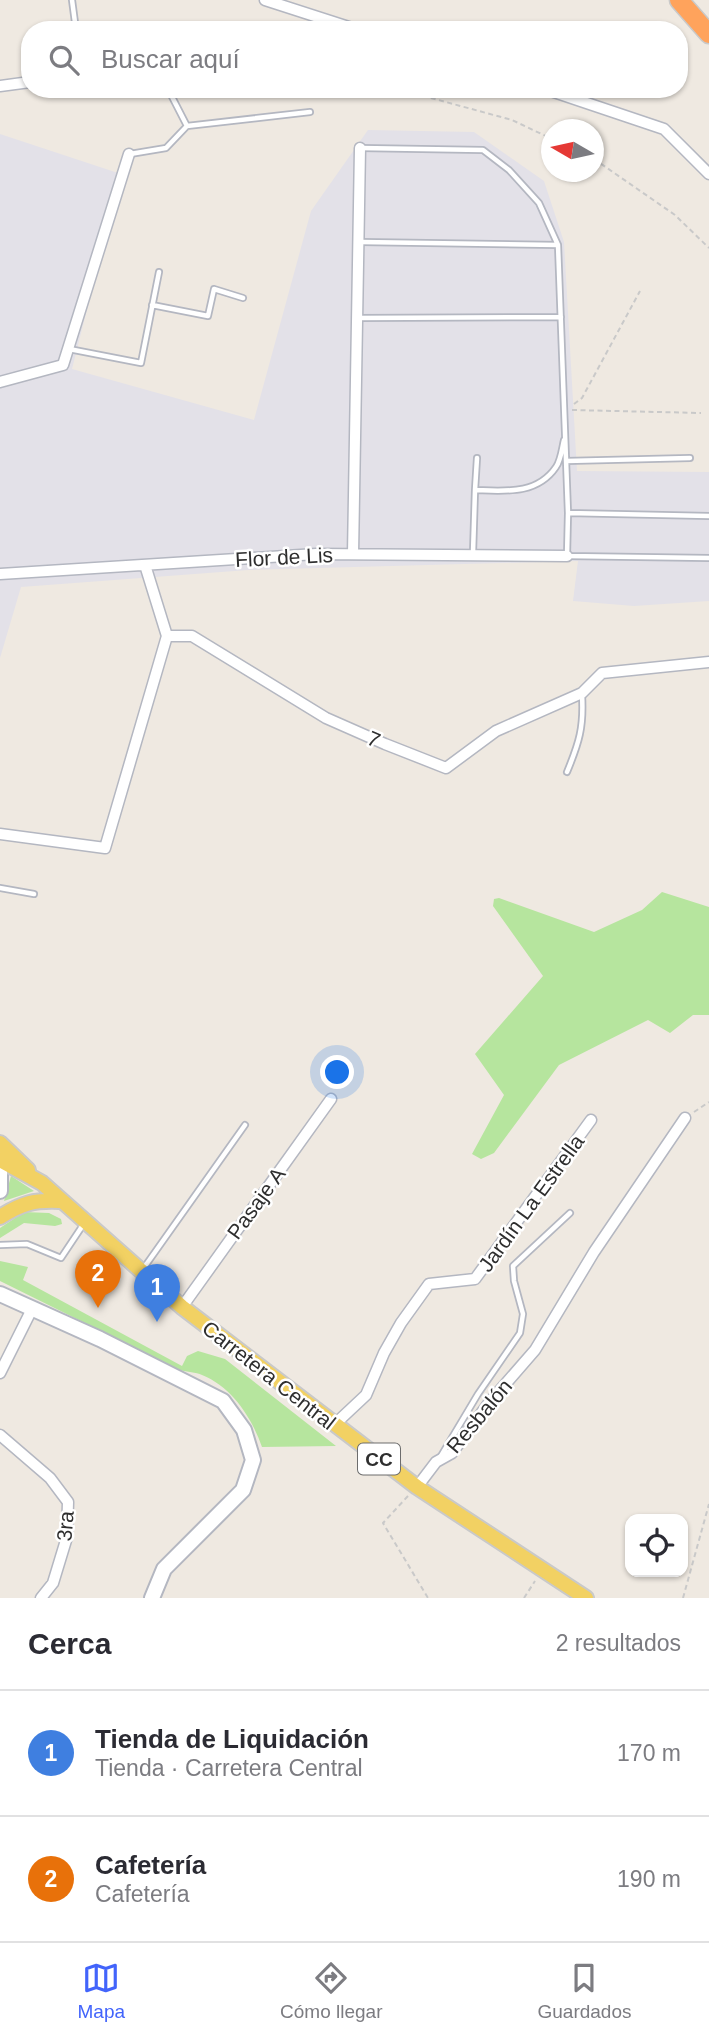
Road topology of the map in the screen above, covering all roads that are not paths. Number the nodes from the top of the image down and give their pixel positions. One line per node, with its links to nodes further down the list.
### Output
1 (72, 0): 4 (lane)
2 (265, 0): 5 (street)
3 (679, 0): 6 (highway)
4 (75, 21)
5 (330, 21)
6 (709, 34)
7 (21, 83): 8 (street)
8 (0, 86)
9 (172, 98): 12 (lane)
10 (572, 98): 15 (street)
11 (310, 112): 12 (lane)
12 (187, 126): 14 (lane)
13 (360, 148): 16 (street); 17 (lane)
14 (129, 154): 23 (street)
15 (709, 174)
16 (360, 242): 17 (lane); 22 (street)
17 (558, 245): 21 (lane)
18 (159, 272): 20 (lane)
19 (243, 298): 20 (lane)
20 (152, 305): 23 (lane)
21 (561, 317): 22 (lane); 25 (lane)
22 (357, 318): 32 (street)
23 (68, 349): 24 (street)
24 (0, 382)
25 (565, 436): 28 (lane); 29 (lane)
26 (477, 458): 29 (lane)
27 (690, 458): 28 (lane)
28 (566, 461): 30 (lane)
29 (475, 490): 33 (lane)
30 (568, 513): 31 (lane); 34 (lane)
31 (709, 516)
32 (354, 554): 33 (street, Flor de Lis); 36 (street, Flor de Lis)
33 (473, 554): 34 (street, Flor de Lis)
34 (568, 556): 35 (lane)
35 (709, 558)
36 (145, 565): 37 (street, Flor de Lis); 38 (street)
37 (0, 573)
38 (167, 636): 40 (street, 7); 42 (street)
39 (709, 662): 40 (street)
40 (582, 693): 41 (lane)
41 (567, 772)
42 (0, 834)
43 (0, 888): 44 (lane)
44 (34, 894)
45 (331, 1099): 60 (street, Pasaje A)
46 (685, 1118): 65 (street, Resbalón)
47 (591, 1119): 63 (street, Jardín La Estrella)
48 (245, 1125): 58 (lane)
49 (1, 1143): 50 (main road); 51 (main road)
50 (0, 1160): 51 (main road, Carretera Central / CC); 52 (main road)
51 (41, 1183): 53 (main road, Carretera Central / CC)
52 (0, 1191)
53 (59, 1201): 55 (main road); 56 (main road, Carretera Central / CC)
54 (570, 1213): 65 (lane, Resbalón)
55 (0, 1217)
56 (86, 1222): 57 (lane); 58 (main road, Carretera Central / CC)
57 (0, 1245)
58 (140, 1272): 60 (main road, Carretera Central / CC)
59 (0, 1294): 61 (main road)
60 (182, 1307): 63 (main road, Carretera Central / CC)
61 (32, 1309): 62 (street); 68 (main road)
62 (0, 1373)
63 (334, 1425): 66 (main road, Carretera Central / CC)
64 (0, 1435): 67 (street, 3ra)
65 (436, 1462): 66 (street)
66 (416, 1487): 69 (main road, Carretera Central / CC)
67 (41, 1598)
68 (152, 1598)
69 (586, 1598)

